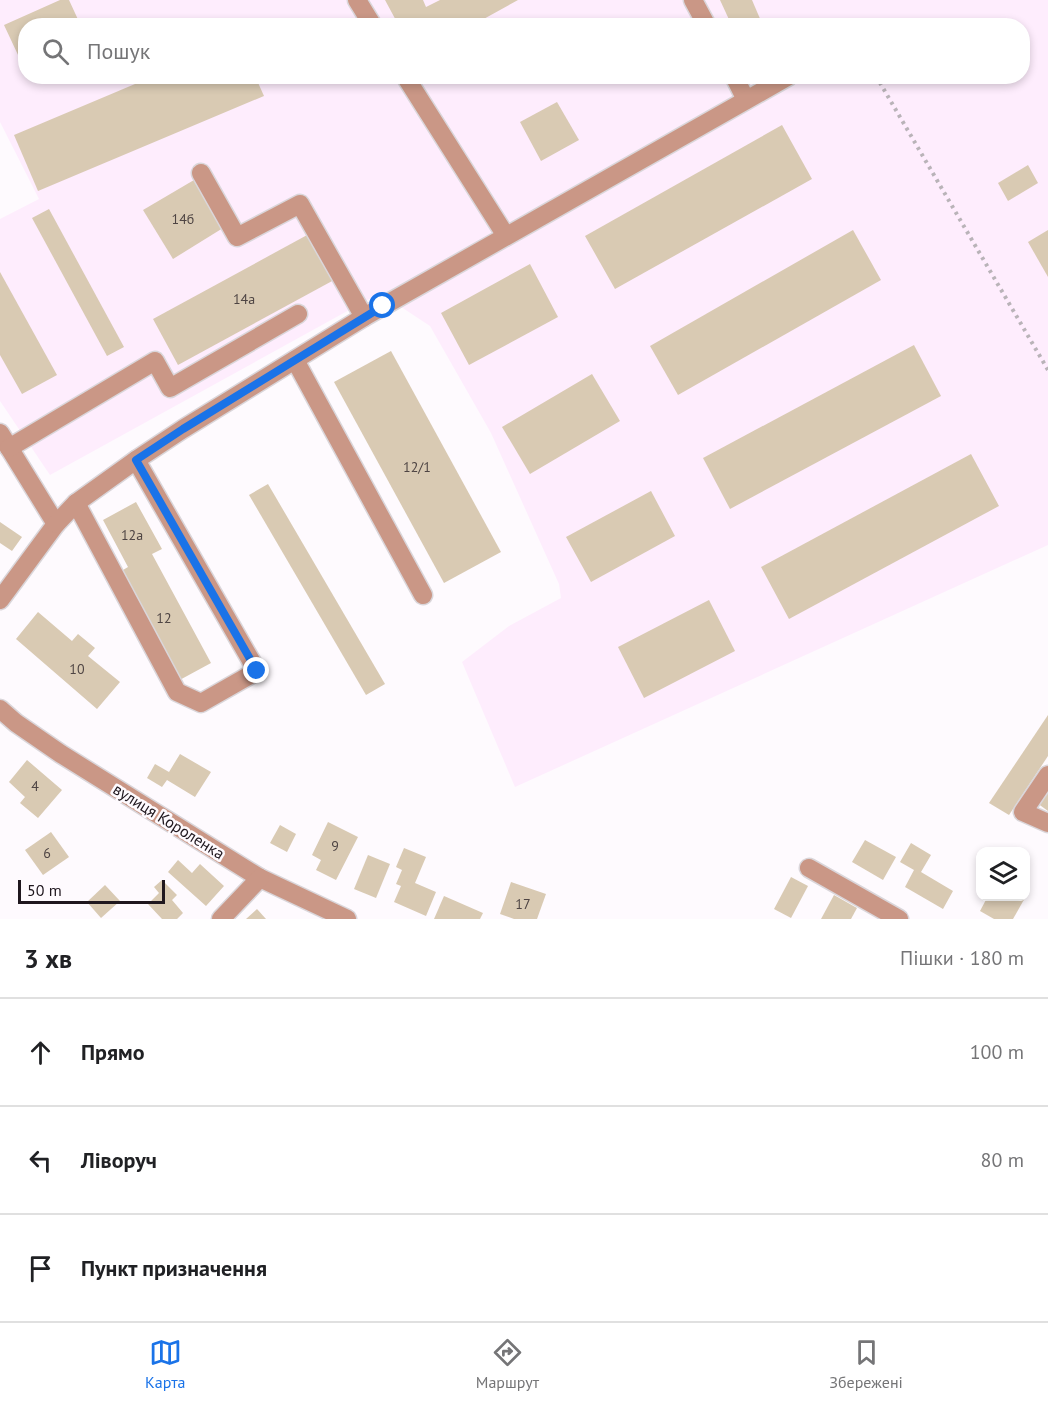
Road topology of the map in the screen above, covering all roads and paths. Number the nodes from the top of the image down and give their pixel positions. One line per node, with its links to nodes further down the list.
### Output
1 (357, 0): 3 (street)
2 (693, 0): 4 (street)
3 (368, 18)
4 (703, 18)
5 (410, 84): 11 (street)
6 (738, 84): 9 (street)
7 (775, 84): 9 (street)
8 (881, 84): 15 (path)
9 (746, 100): 11 (street)
10 (201, 173): 13 (street)
11 (506, 236): 13 (street)
12 (298, 314): 16 (street)
13 (364, 317): 14 (street)
14 (295, 360): 17 (street); 20 (street)
15 (1048, 370)
16 (5, 441): 19 (street)
17 (136, 460): 18 (street); 18 (street)
18 (76, 503): 19 (street)
19 (56, 524): 21 (street)
20 (423, 595)
21 (0, 600)
22 (0, 709): 26 (street, вулиця Короленка)
23 (1048, 775): 24 (street)
24 (1048, 823)
25 (809, 868): 29 (street)
26 (260, 878): 27 (street); 28 (street, вулиця Короленка)
27 (221, 919)
28 (347, 919)
29 (899, 919)

